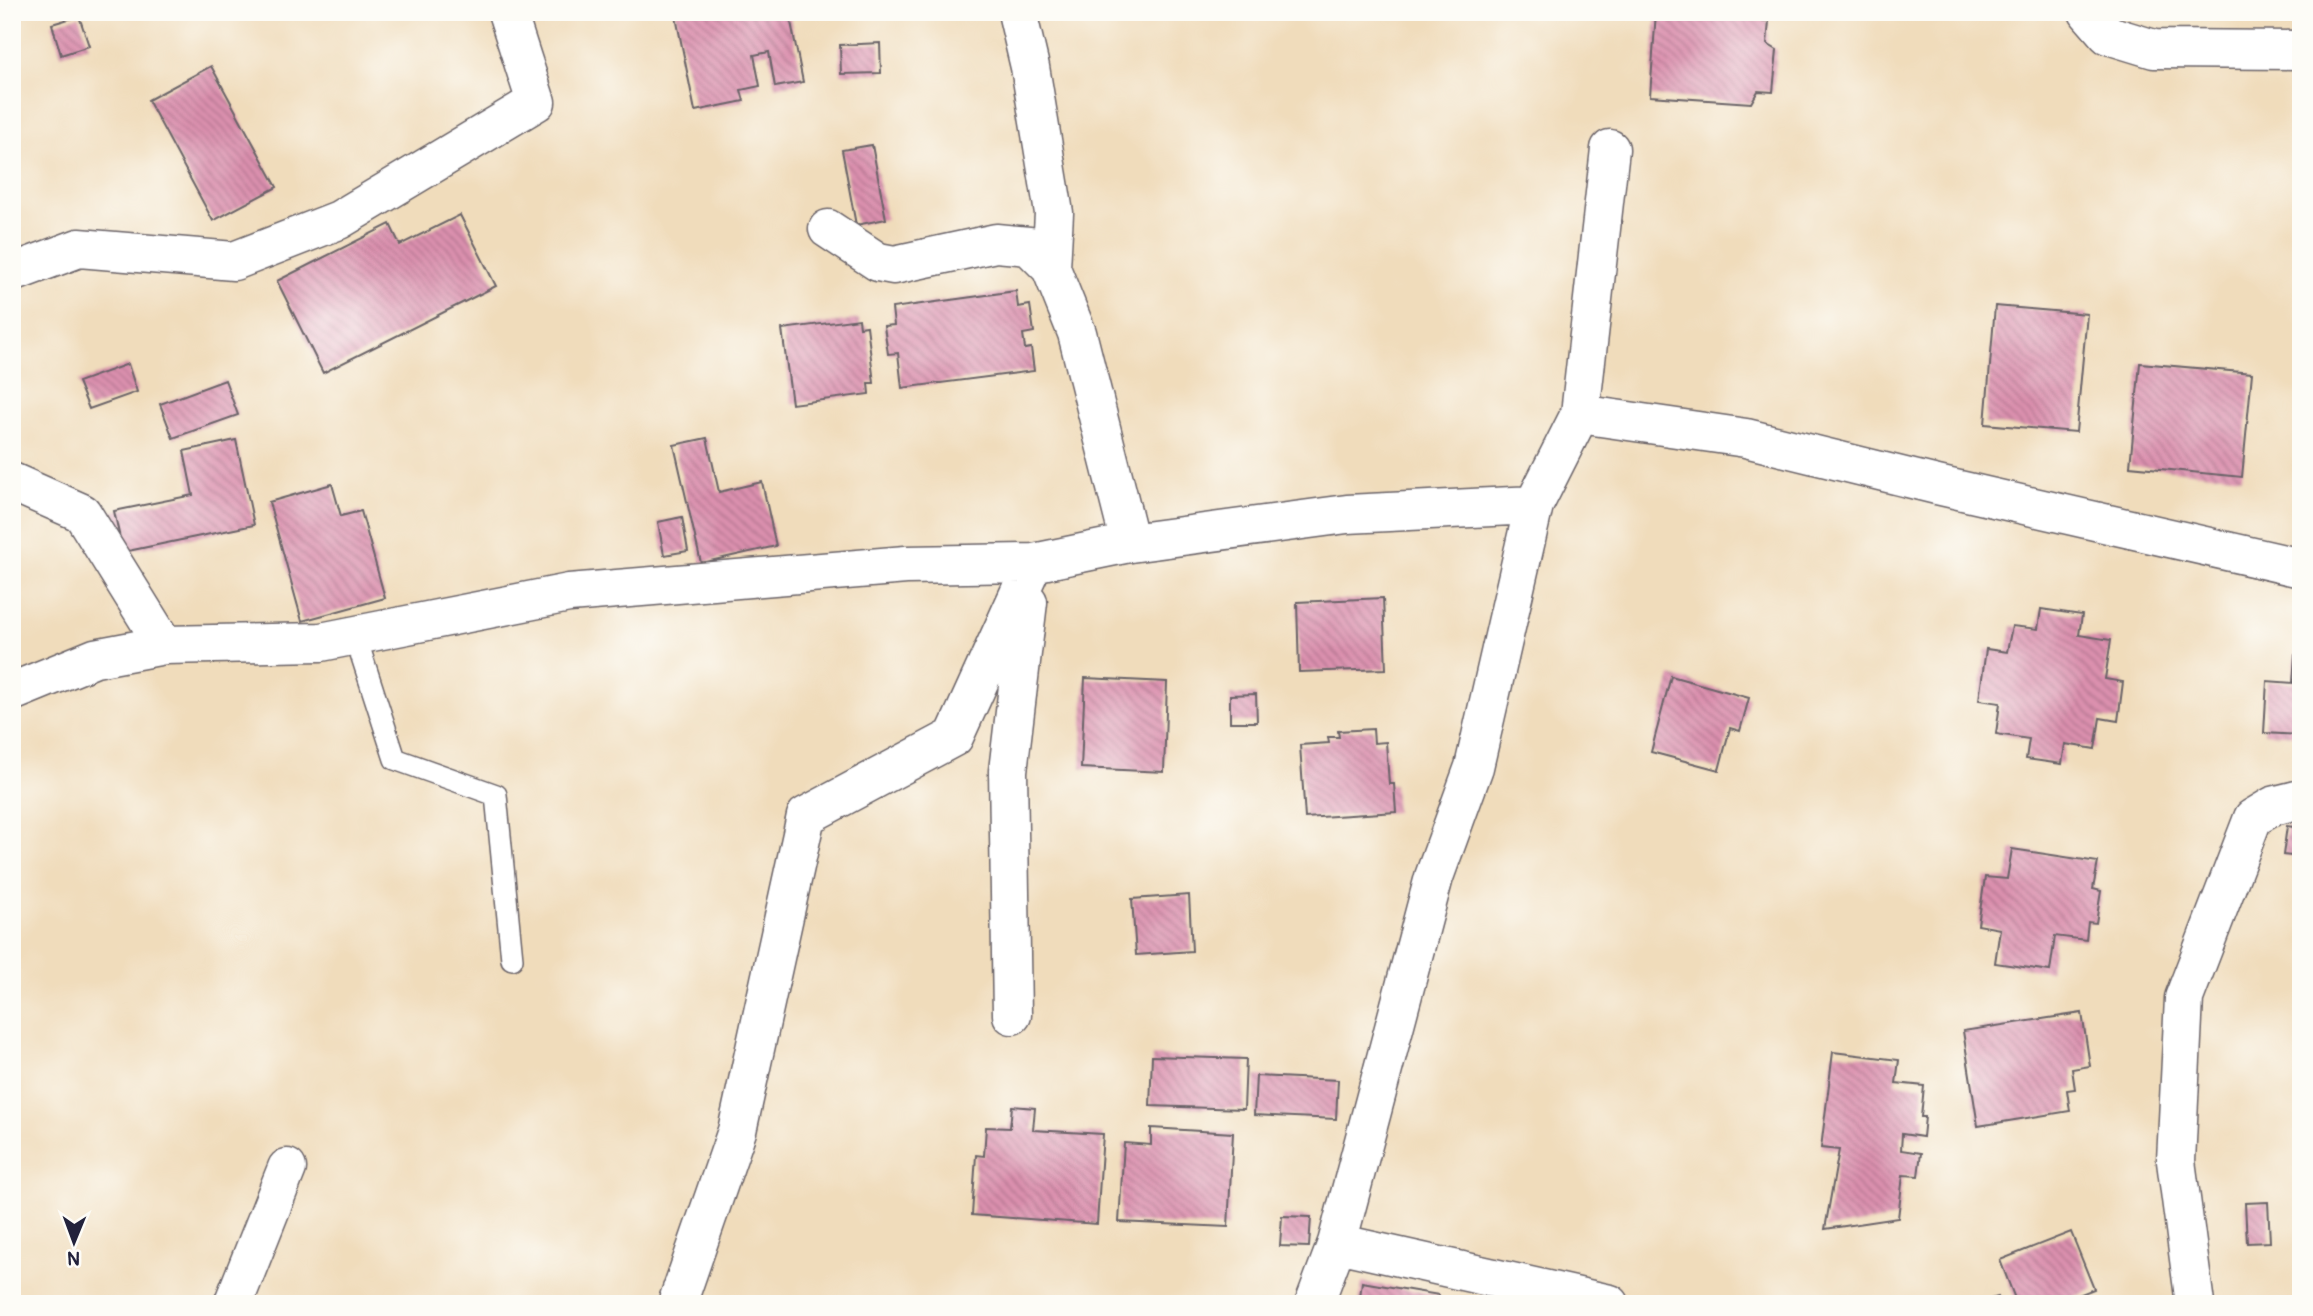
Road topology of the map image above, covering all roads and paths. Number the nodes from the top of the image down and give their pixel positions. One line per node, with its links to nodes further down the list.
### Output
1 (507, 12): 8 (street)
2 (1017, 12): 7 (street)
3 (2088, 12): 4 (street)
4 (2301, 50)
5 (1609, 149): 9 (street)
6 (828, 229): 7 (street)
7 (1051, 268): 12 (street)
8 (12, 273)
9 (1580, 414): 11 (street); 14 (street)
10 (12, 482): 16 (street)
11 (1534, 505): 12 (street); 22 (street)
12 (1130, 543): 13 (street)
13 (1033, 564): 15 (street); 20 (street); 24 (street)
14 (2301, 568)
15 (355, 635): 16 (street); 19 (lane)
16 (164, 645): 17 (street)
17 (12, 692)
18 (2301, 799): 27 (street)
19 (512, 959)
20 (1012, 1015)
21 (287, 1168): 23 (street)
22 (1337, 1243): 25 (street); 26 (street)
23 (233, 1304)
24 (677, 1304)
25 (1314, 1304)
26 (1610, 1304)
27 (2195, 1304)

